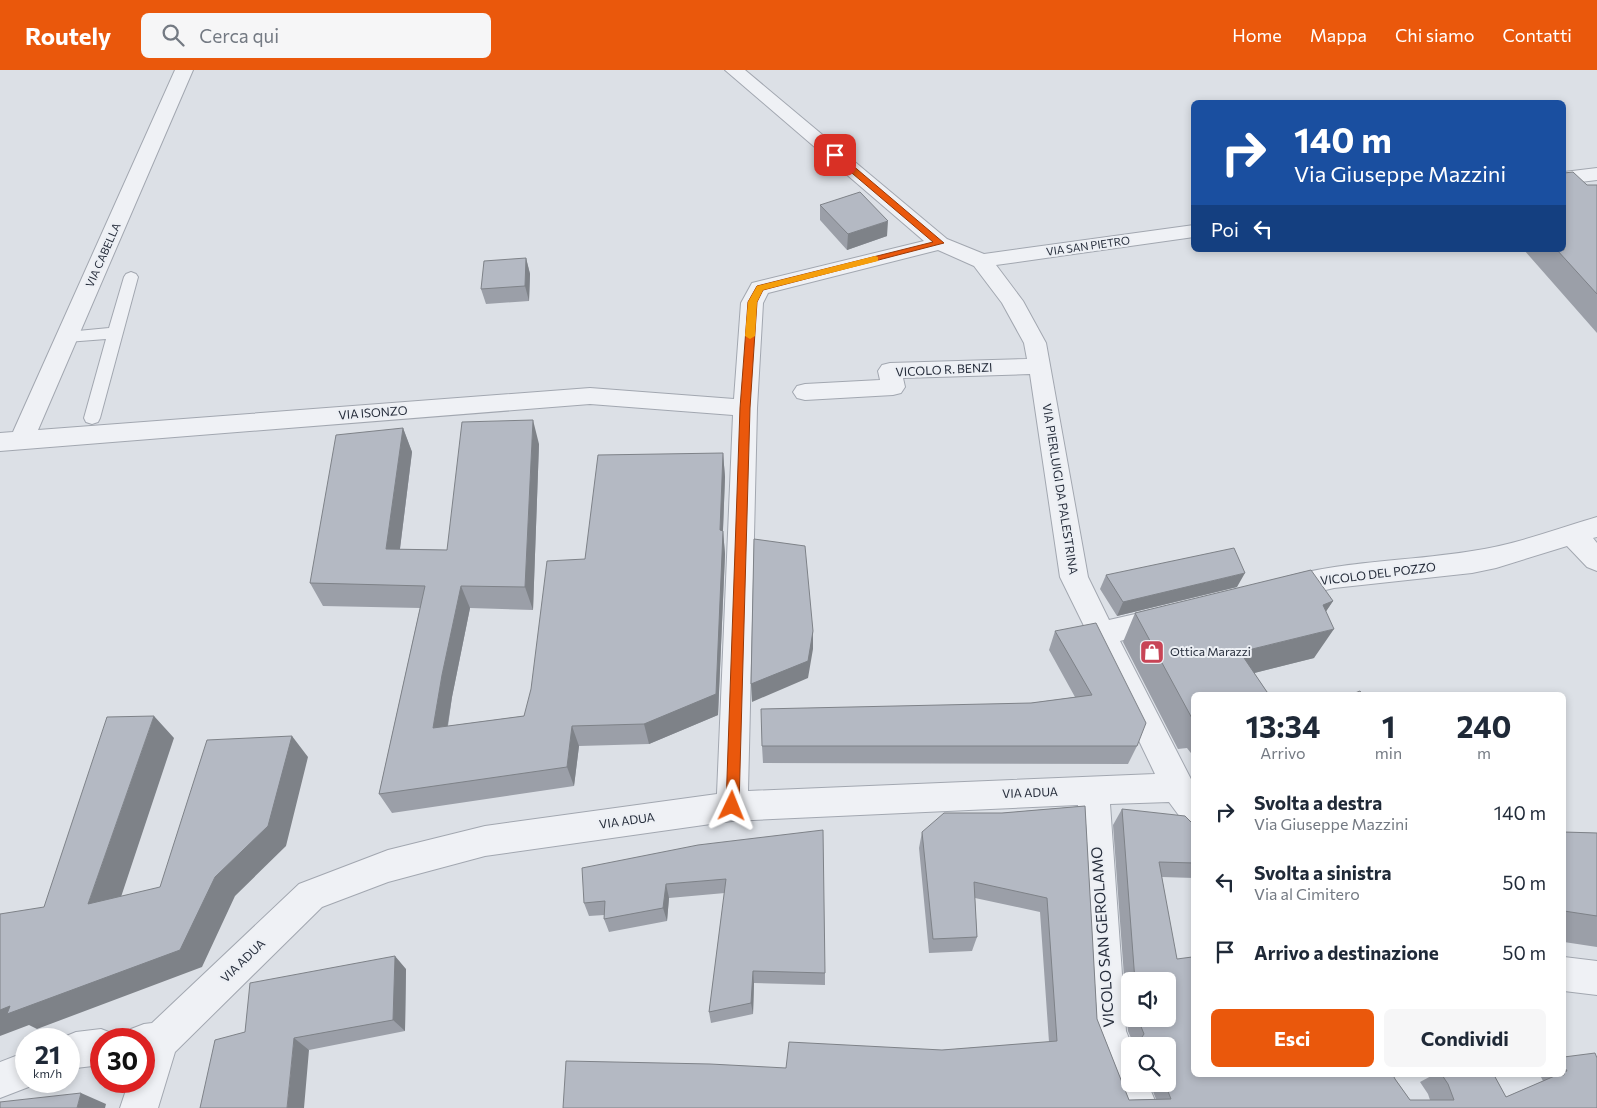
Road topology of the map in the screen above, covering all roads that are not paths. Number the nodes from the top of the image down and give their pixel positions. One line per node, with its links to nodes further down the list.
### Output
1 (184, 70): 11 (street, VIA CABELLA)
2 (734, 70): 7 (street, VIA PIERLUIGI DA PALESTRINA)
3 (1597, 174): 4 (street)
4 (1570, 178): 5 (street)
5 (1597, 196)
6 (1191, 231): 8 (street, VIA SAN PIETRO)
7 (940, 243): 8 (street, VIA PIERLUIGI DA PALESTRINA); 14 (street)
8 (982, 261): 12 (street, VIA PIERLUIGI DA PALESTRINA)
9 (131, 277): 10 (lane)
10 (116, 333): 11 (lane); 15 (lane)
11 (67, 337): 16 (street, VIA CABELLA)
12 (1040, 366): 13 (street, VICOLO R. BENZI); 21 (street, VIA PIERLUIGI DA PALESTRINA)
13 (805, 392)
14 (745, 408): 16 (street, VIA ISONZO); 24 (street)
15 (92, 418)
16 (10, 442)
17 (1585, 531): 18 (street); 19 (street, VICOLO DEL POZZO)
18 (1597, 560)
19 (1259, 595)
20 (1194, 611): 21 (street)
21 (1100, 634): 23 (street, VIA PIERLUIGI DA PALESTRINA)
22 (1093, 790): 23 (street, VIA ADUA); 24 (street, VIA ADUA); 32 (street, VICOLO SAN GEROLAMO)
23 (1185, 798)
24 (732, 806): 27 (street, VIA ADUA)
25 (1566, 974): 26 (street)
26 (1597, 978)
27 (155, 1039)
28 (15, 1074): 29 (street)
29 (0, 1080)
30 (142, 1093): 31 (street)
31 (139, 1108)
32 (1139, 1108)

